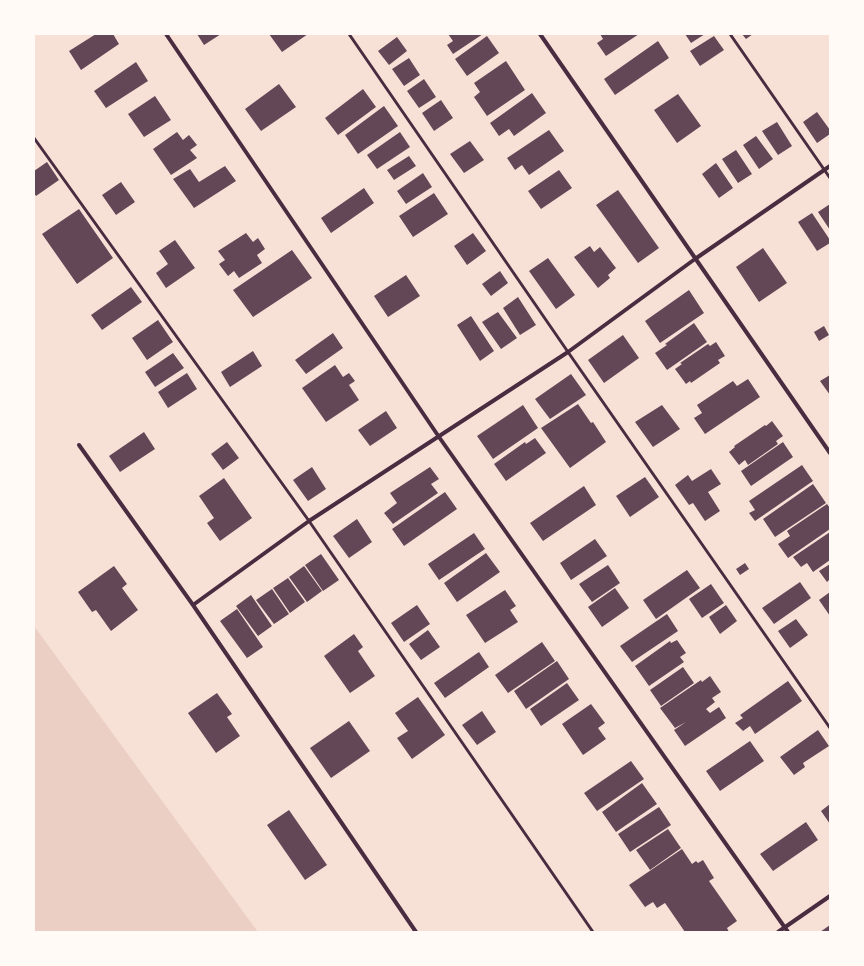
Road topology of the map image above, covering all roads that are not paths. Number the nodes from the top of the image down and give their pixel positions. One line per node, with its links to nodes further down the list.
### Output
1 (166, 34): 11 (street)
2 (349, 34): 10 (lane)
3 (540, 34): 9 (street)
4 (730, 34): 7 (lane)
5 (34, 138): 14 (lane)
6 (830, 166): 7 (street)
7 (824, 169): 8 (lane); 9 (street)
8 (830, 178)
9 (695, 259): 10 (street); 13 (street)
10 (568, 352): 11 (street); 16 (lane)
11 (439, 437): 14 (street); 18 (street)
12 (79, 445): 15 (street)
13 (830, 453)
14 (308, 521): 15 (street); 20 (lane)
15 (193, 605): 19 (street)
16 (830, 728)
17 (830, 896): 18 (street)
18 (784, 927): 21 (street); 22 (street)
19 (416, 932)
20 (593, 932)
21 (778, 932)
22 (788, 932)

